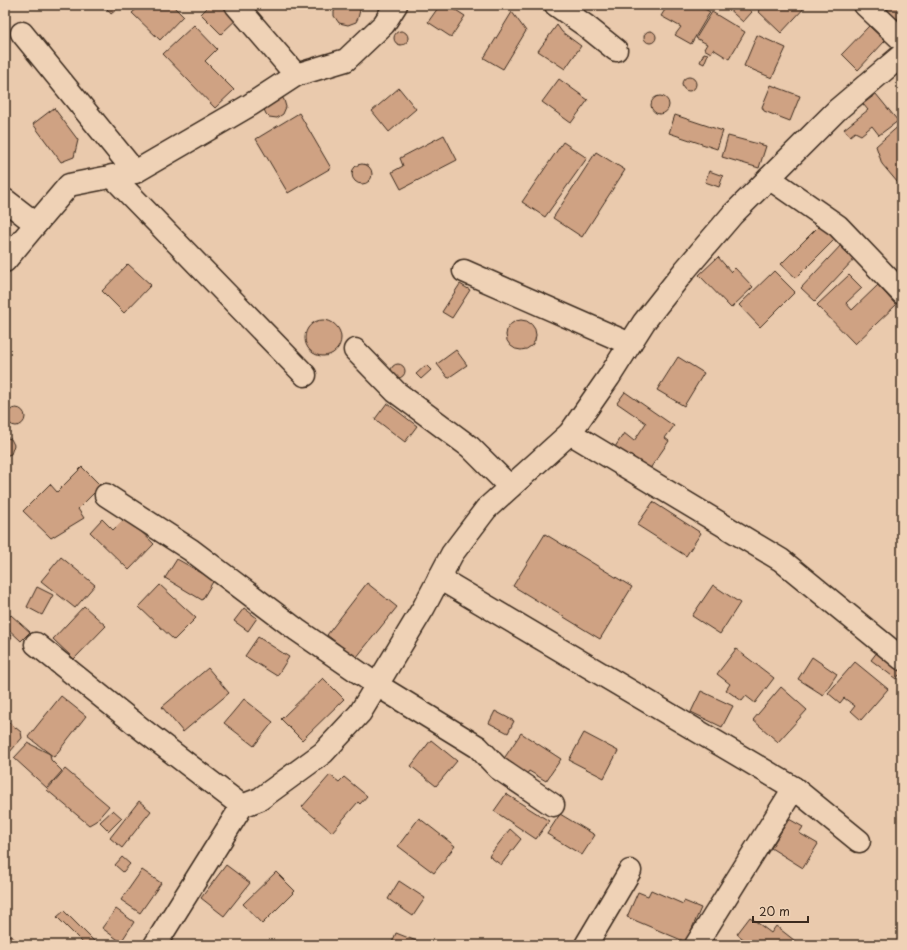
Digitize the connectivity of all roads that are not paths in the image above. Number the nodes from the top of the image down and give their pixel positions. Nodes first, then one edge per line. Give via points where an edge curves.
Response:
1 (236, 5) edge
2 (396, 5) edge
3 (556, 5) edge
4 (865, 5) edge
5 (22, 33) dead end
6 (902, 40) edge
7 (616, 50) dead end
8 (902, 55) edge
9 (296, 75) junction
10 (135, 172) junction
11 (112, 176) junction
12 (769, 178) junction
13 (5, 200) edge
14 (36, 224) junction
15 (5, 261) edge
16 (464, 271) dead end
17 (902, 293) edge
18 (630, 344) junction
19 (355, 350) dead end
20 (305, 375) dead end
21 (570, 433) junction
22 (510, 487) junction
23 (106, 495) dead end
24 (439, 578) junction
25 (36, 644) dead end
26 (902, 659) edge
27 (377, 685) junction
28 (794, 788) junction
29 (553, 805) dead end
30 (242, 806) junction
31 (859, 842) dead end
32 (630, 871) dead end
33 (156, 945) edge
34 (586, 945) edge
35 (696, 945) edge

1 - 9 street
2 - 9 street via 384,24 346,60
3 - 7 street
4 - 6 street
5 - 10 street
8 - 12 street via 837,110
9 - 10 street
10 - 11 street
11 - 14 street via 69,185
11 - 20 street
12 - 17 street via 838,226
12 - 18 street via 732,214 689,264
13 - 14 street
14 - 15 street
16 - 18 street
18 - 21 street
19 - 22 street via 396,392 470,447
21 - 22 street
21 - 26 street via 781,560
22 - 24 street via 486,508 452,554
23 - 27 street via 191,550 297,630
24 - 27 street
24 - 28 street
25 - 30 street
27 - 29 street via 478,747 498,768
27 - 30 street via 360,713 323,753 260,799
28 - 31 street
28 - 35 street
30 - 33 street
32 - 34 street

